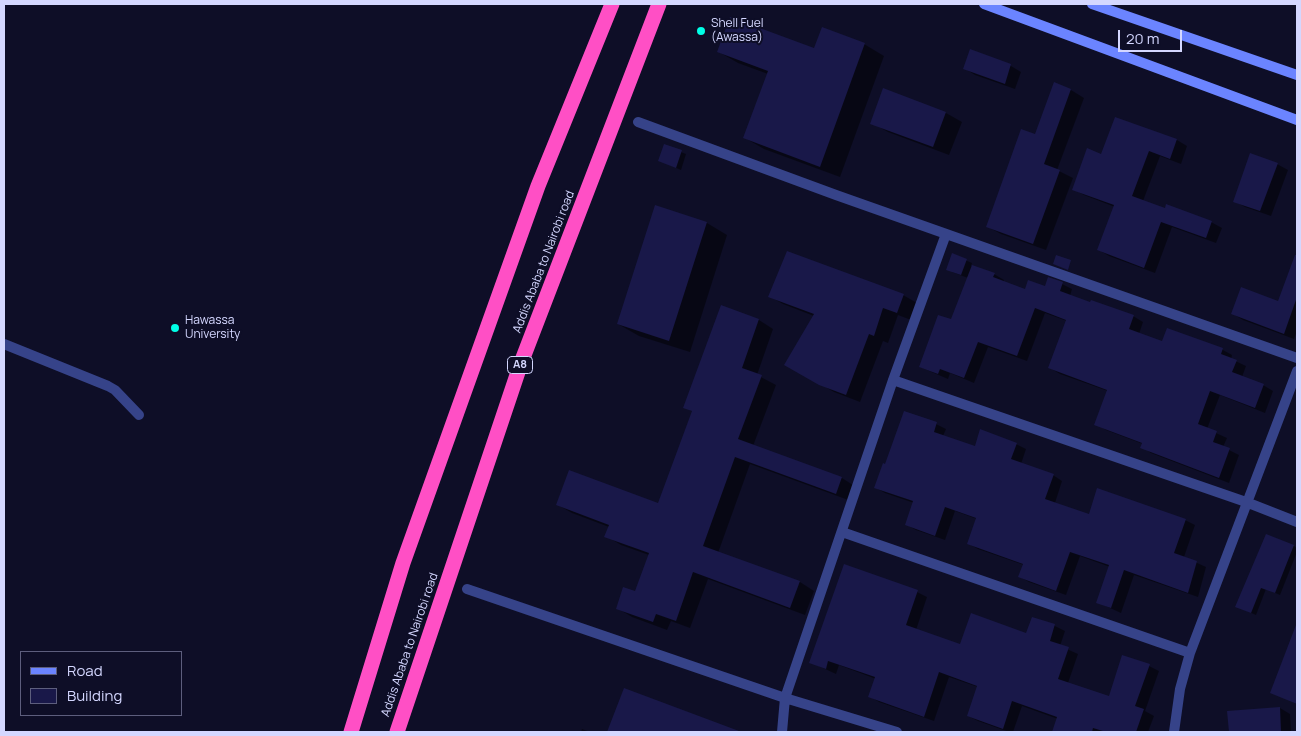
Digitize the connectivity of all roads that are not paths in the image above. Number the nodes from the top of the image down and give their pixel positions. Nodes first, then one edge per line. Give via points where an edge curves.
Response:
1 (612, 4) edge
2 (659, 4) edge
3 (984, 4) edge
4 (1092, 4) edge
5 (1297, 75) edge
6 (1297, 120) edge
7 (638, 122) dead end
8 (946, 234) junction
9 (4, 344) edge
10 (1297, 358) edge
11 (1297, 371) edge
12 (893, 380) junction
13 (139, 415) dead end
14 (1246, 502) junction
15 (1297, 522) edge
16 (842, 532) junction
17 (467, 589) dead end
18 (1190, 653) junction
19 (785, 698) junction
20 (351, 732) edge
21 (397, 732) edge
22 (782, 732) edge
23 (896, 732) edge
24 (1174, 732) edge

1 - 20 highway via 532,204 403,563
2 - 21 highway, Addis Ababa to Nairobi road / A8 via 521,363
3 - 6 main road
4 - 5 main road
7 - 8 street
8 - 10 street
8 - 12 street
9 - 13 street via 108,386
11 - 14 street
12 - 14 street
12 - 16 street
14 - 15 street
14 - 18 street
16 - 18 street
16 - 19 street
17 - 19 street
18 - 24 street via 1180,689
19 - 22 street
19 - 23 street

